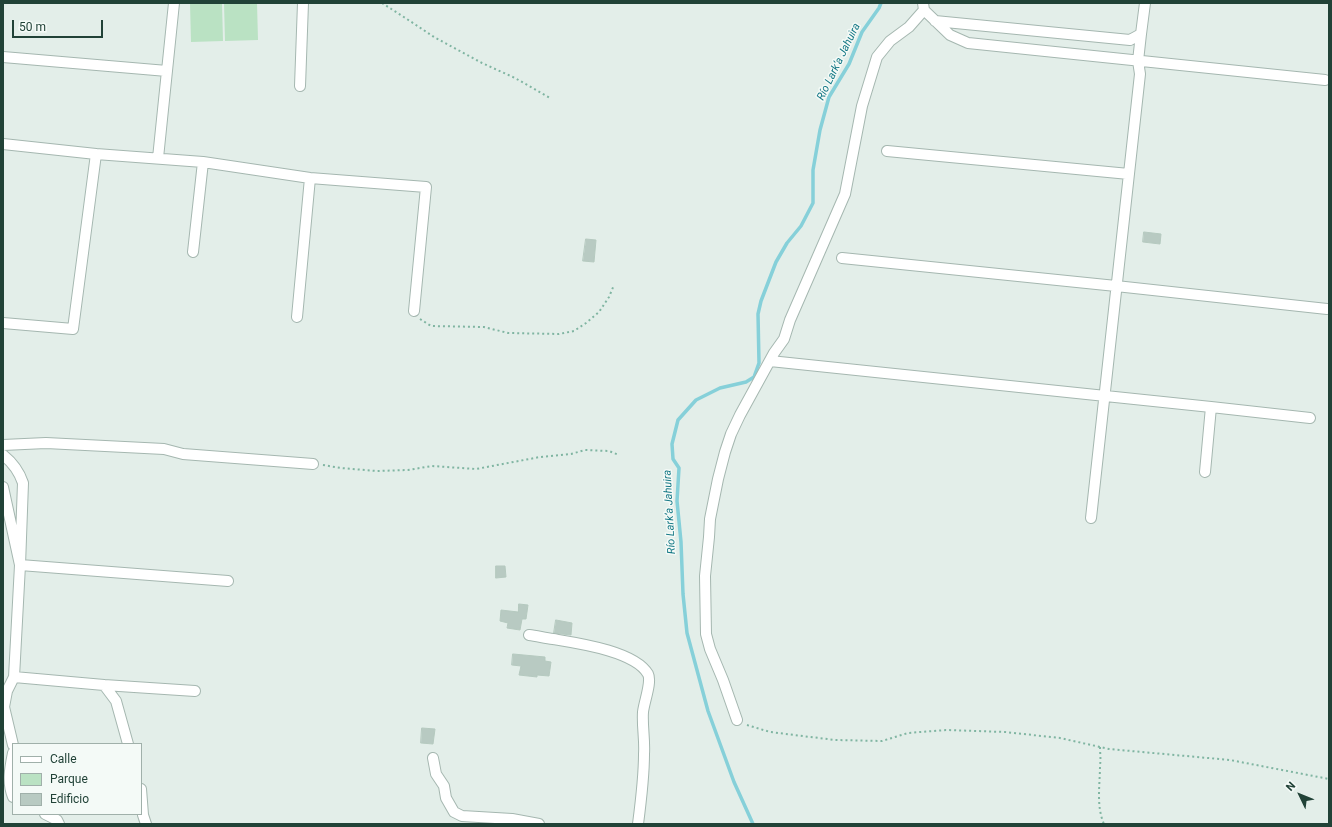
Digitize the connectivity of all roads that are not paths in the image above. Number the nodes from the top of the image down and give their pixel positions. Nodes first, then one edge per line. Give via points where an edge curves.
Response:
1 (174, 3) edge
2 (303, 3) edge
3 (1145, 3) edge
4 (923, 6) edge
5 (935, 21) junction
6 (1141, 34) junction
7 (3, 58) edge
8 (1138, 61) junction
9 (167, 71) junction
10 (1325, 80) dead end
11 (300, 86) dead end
12 (3, 144) edge
13 (887, 151) dead end
14 (96, 154) junction
15 (158, 158) junction
16 (203, 162) junction
17 (1129, 174) junction
18 (310, 178) junction
19 (193, 252) dead end
20 (842, 258) dead end
21 (1116, 286) junction
22 (1327, 309) dead end
23 (414, 311) road end
24 (297, 317) dead end
25 (3, 323) edge
26 (770, 361) junction
27 (1105, 396) junction
28 (1210, 407) junction
29 (1310, 418) dead end
30 (3, 445) edge
31 (3, 455) edge
32 (313, 464) road end
33 (1205, 472) dead end
34 (3, 486) edge
35 (1091, 518) dead end
36 (20, 565) junction
37 (228, 581) dead end
38 (529, 635) dead end
39 (14, 677) junction
40 (104, 685) junction
41 (195, 691) dead end
42 (737, 720) road end
43 (13, 743) edge
44 (128, 743) edge
45 (12, 758) edge
46 (433, 758) dead end
47 (12, 795) edge
48 (142, 802) edge
49 (47, 815) edge
50 (59, 824) edge
51 (146, 824) edge
52 (539, 824) edge
53 (638, 824) edge

1 - 9 street
2 - 11 street
3 - 6 street
4 - 5 street
4 - 26 street via 909,27 890,40 877,57 861,112 844,194 784,339
5 - 6 street via 1130,40
5 - 8 street via 950,35 968,43
6 - 8 street
7 - 9 street
8 - 10 street
8 - 17 street via 1140,74
9 - 15 street
12 - 14 street
13 - 17 street
14 - 15 street
14 - 25 street via 73,329
15 - 16 street
16 - 18 street
16 - 19 street
17 - 21 street
18 - 23 street via 426,187
18 - 24 street
20 - 21 street
21 - 22 street
21 - 27 street
26 - 27 street
26 - 42 street via 740,415 725,452 710,519 705,576 706,634
27 - 28 street
27 - 35 street
28 - 29 street
28 - 33 street
30 - 32 street via 46,443 164,449 183,454
31 - 36 street via 19,473 22,483
34 - 36 street
36 - 37 street
36 - 39 street
38 - 53 street via 618,653 643,668 648,674 650,680 642,729 644,778
39 - 40 street
39 - 43 street via 7,691 4,707
40 - 41 street
40 - 44 street via 116,701
45 - 47 street via 9,774
46 - 52 street via 436,774 444,786 446,798 454,812 462,816 512,819
48 - 51 street
49 - 50 street

